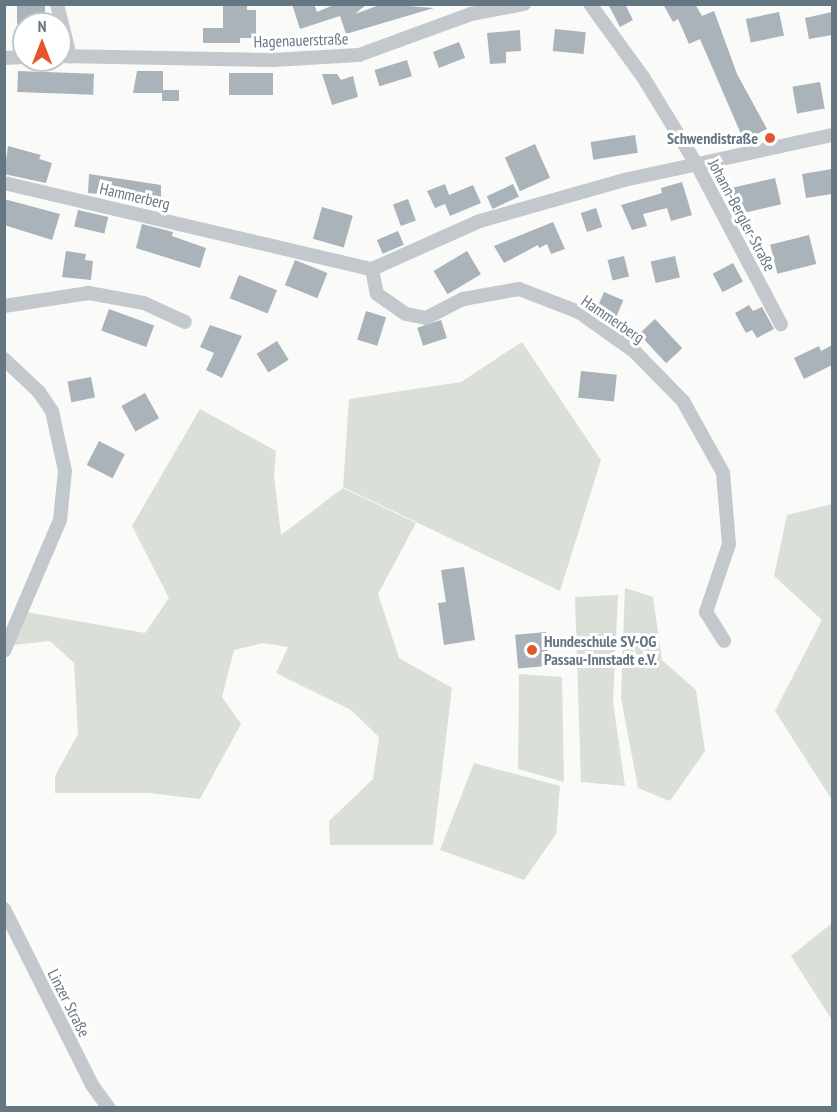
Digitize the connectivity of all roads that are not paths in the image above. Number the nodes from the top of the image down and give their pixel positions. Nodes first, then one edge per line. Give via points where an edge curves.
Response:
1 (524, 4) edge
2 (590, 4) edge
3 (72, 56) edge
4 (832, 135) edge
5 (697, 165) junction
6 (4, 183) edge
7 (372, 269) junction
8 (4, 306) edge
9 (185, 322) dead end
10 (782, 324) dead end
11 (4, 359) edge
12 (724, 641) dead end
13 (4, 651) edge
14 (4, 909) edge
15 (109, 1107) edge

1 - 3 street, Hagenauerstraße via 471,14 359,55 272,60
2 - 5 street, Johann-Bergler-Straße via 643,77
4 - 5 street
5 - 7 street via 624,180 480,221
5 - 10 street, Johann-Bergler-Straße
6 - 7 street, Hammerberg
7 - 12 street, Hammerberg via 377,294 406,314 426,318 463,299 519,289 579,312 635,352 683,401 723,473 729,544 706,612
8 - 9 street via 89,293 144,303
11 - 13 street via 39,392 52,411 65,471 60,520
14 - 15 street, Linzer Straße via 92,1084

